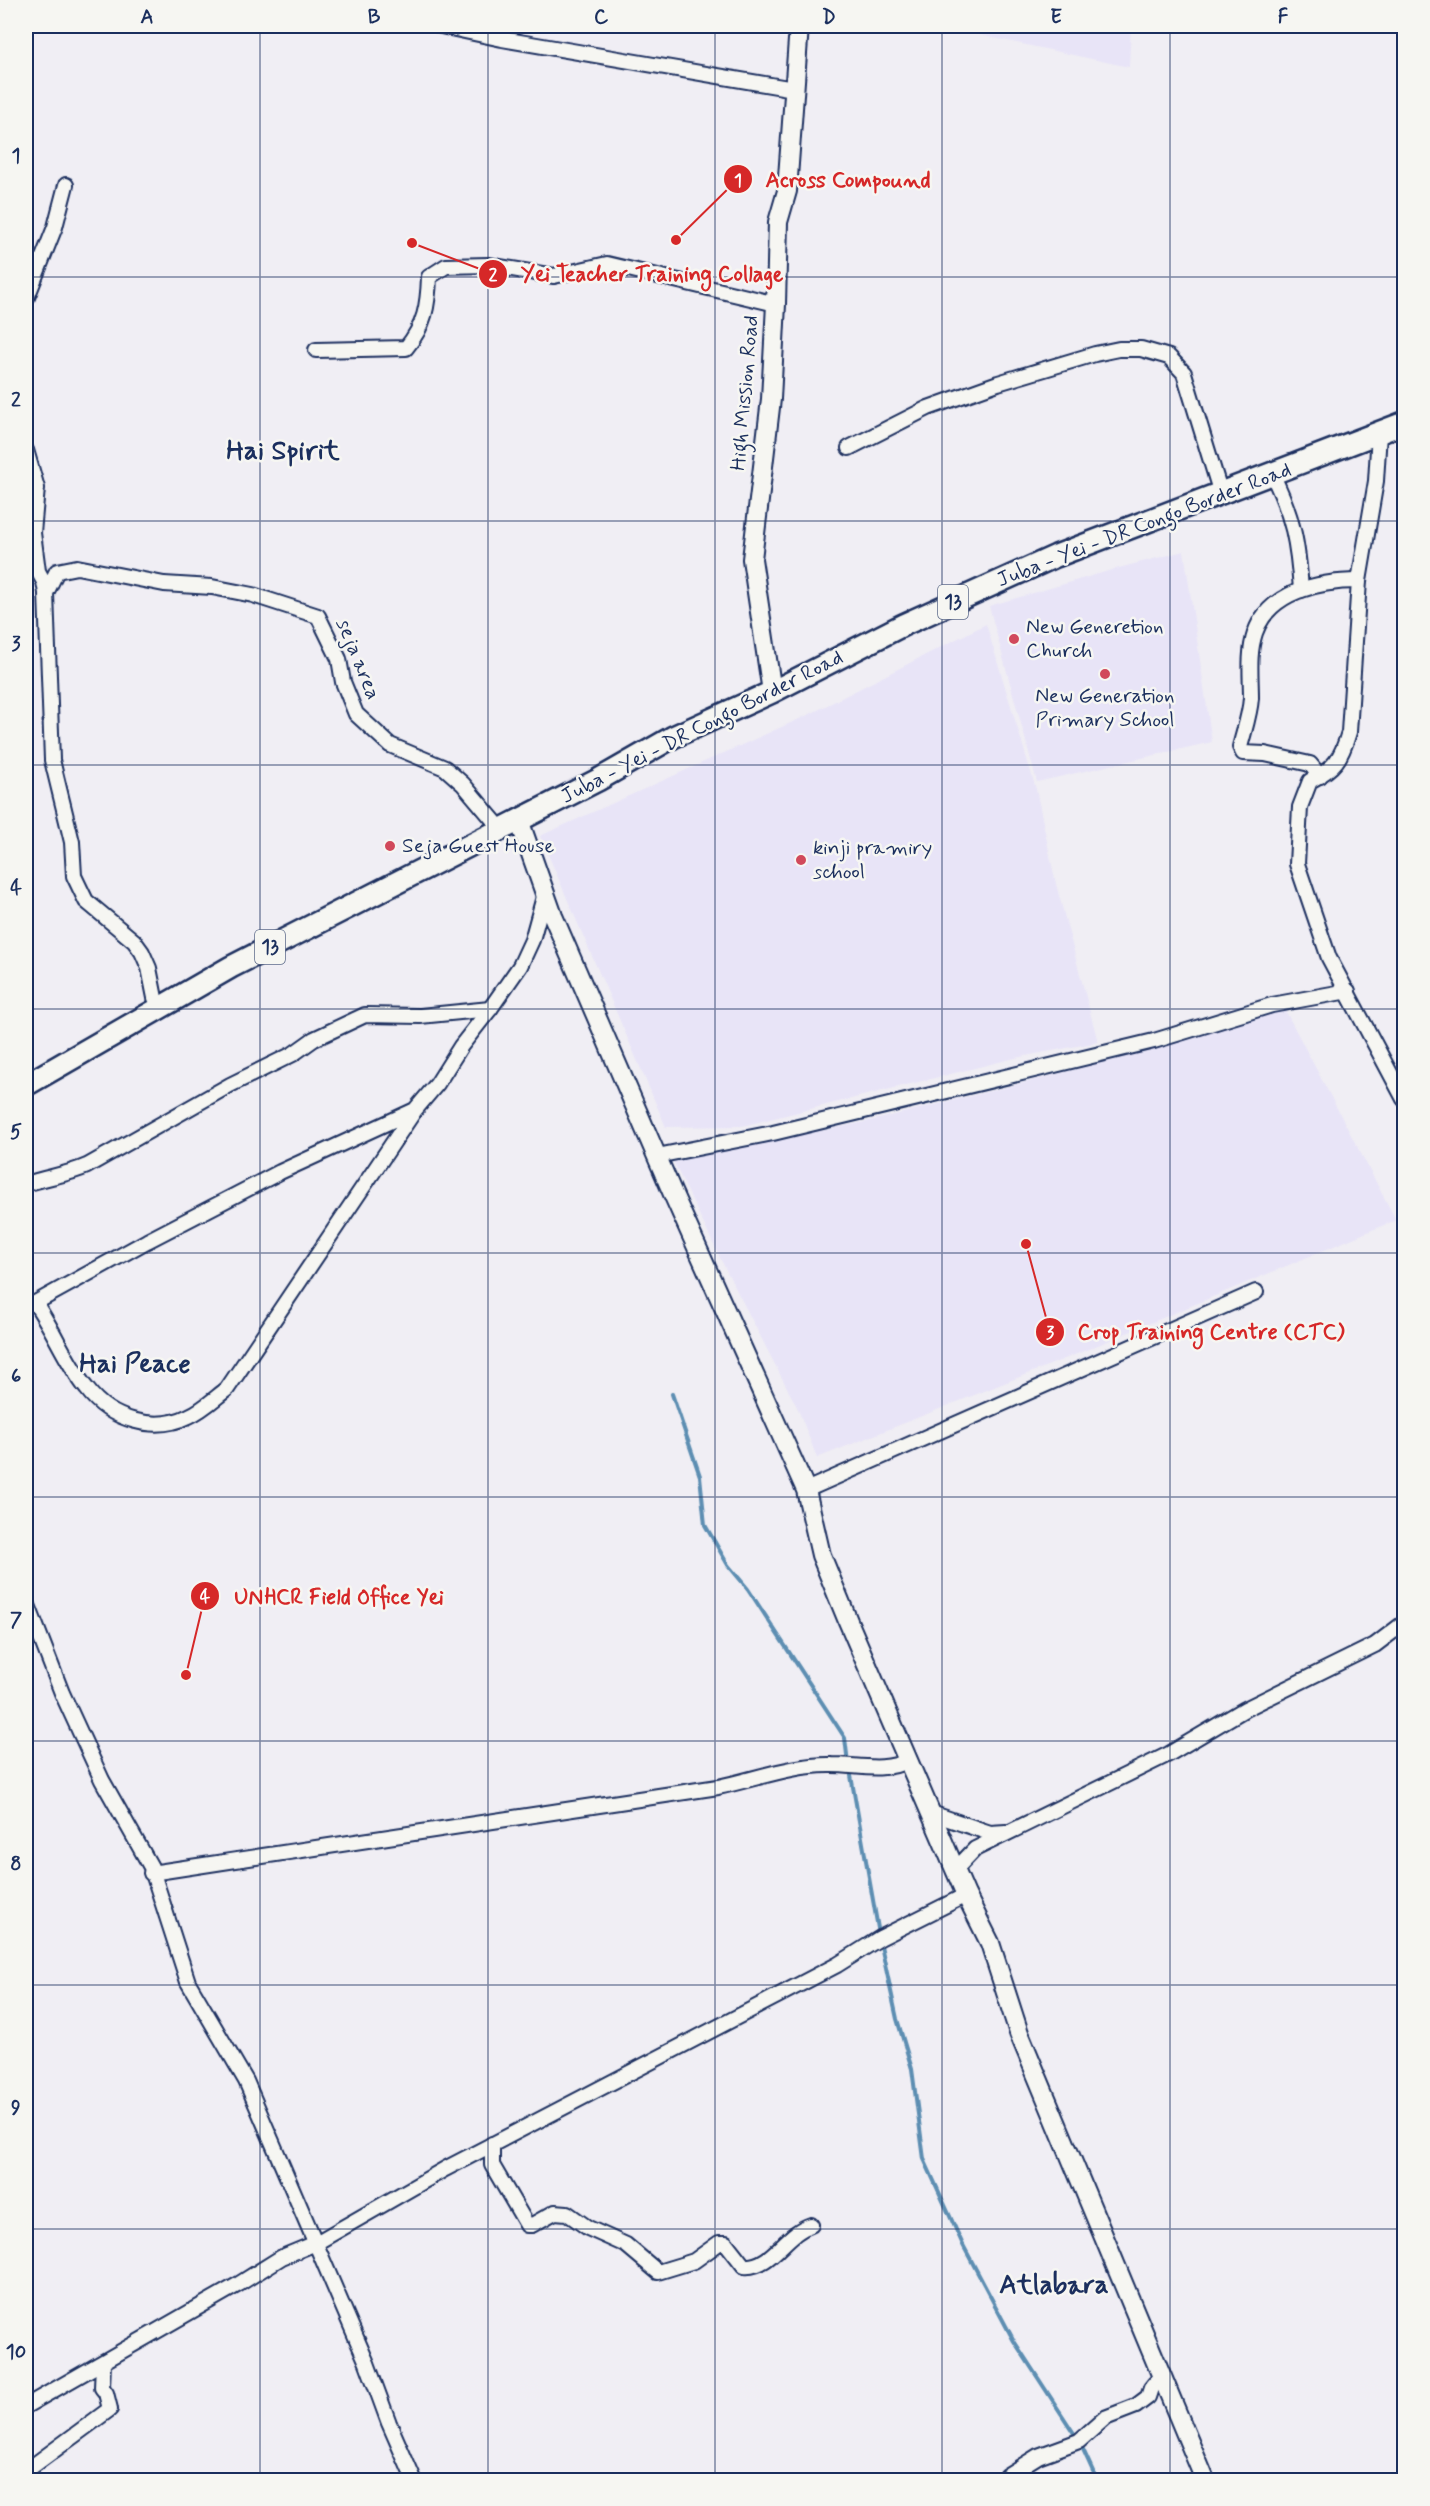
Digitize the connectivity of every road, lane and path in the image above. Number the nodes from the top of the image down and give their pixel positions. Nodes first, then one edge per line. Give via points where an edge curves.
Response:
1 (441, 26) edge
2 (800, 26) edge
3 (794, 89) junction
4 (66, 185) dead end
5 (26, 300) edge
6 (776, 304) junction
7 (316, 350) dead end
8 (1404, 423) edge
9 (1379, 433) junction
10 (849, 448) dead end
11 (26, 450) edge
12 (1272, 474) junction
13 (1221, 494) junction
14 (1359, 581) junction
15 (1301, 590) junction
16 (46, 593) junction
17 (772, 692) junction
18 (1320, 776) junction
19 (510, 825) junction
20 (545, 893) junction
21 (1348, 991) junction
22 (162, 1006) junction
23 (490, 1010) junction
24 (26, 1085) edge
25 (1404, 1099) edge
26 (415, 1110) junction
27 (657, 1156) junction
28 (26, 1184) edge
29 (1256, 1292) dead end
30 (806, 1490) junction
31 (26, 1600) edge
32 (1404, 1623) edge
33 (909, 1760) junction
34 (931, 1814) junction
35 (1012, 1831) junction
36 (956, 1869) junction
37 (152, 1873) junction
38 (966, 1895) junction
39 (492, 2144) junction
40 (811, 2225) dead end
41 (316, 2243) junction
42 (103, 2363) junction
43 (1165, 2382) junction
44 (26, 2406) edge
45 (26, 2471) edge
46 (1004, 2480) edge
47 (414, 2481) edge
48 (1205, 2481) edge

1 - 3 street
2 - 3 street, High Mission Road
3 - 6 street, High Mission Road via 787,191 778,222
4 - 5 street via 55,227
6 - 7 street via 607,264 554,276 488,265 446,266 429,277 428,303 418,333 406,348
6 - 17 street, High Mission Road via 771,399 752,559
8 - 9 main road, Juba - Yei - DR Congo Border Road / 13
9 - 12 main road, Juba - Yei - DR Congo Border Road / 13
9 - 14 street via 1376,481
10 - 13 street via 928,408 998,383 1095,354 1141,349 1169,357 1184,373
11 - 16 street via 37,488 33,533 38,571
12 - 13 main road, Juba - Yei - DR Congo Border Road / 13
12 - 15 street via 1293,523
13 - 17 main road, Juba - Yei - DR Congo Border Road / 13 via 1009,576
14 - 15 street via 1320,583
14 - 18 street via 1349,732 1343,752 1330,771
15 - 18 street via 1272,608 1254,634 1251,699 1240,747 1243,753 1310,764
16 - 19 street, seja area via 57,571 77,567 164,584 243,593 318,616 339,659 356,714 390,745 445,768
16 - 22 street via 52,760 72,842 75,876 86,901 142,952 155,998
17 - 19 main road, Juba - Yei - DR Congo Border Road / 13 via 673,737
18 - 21 street via 1310,781 1300,807 1297,864 1329,958
19 - 20 street
19 - 22 main road, Juba - Yei - DR Congo Border Road / 13
20 - 23 street via 520,966
20 - 27 street
21 - 25 street
21 - 27 street via 1272,1005 1154,1041 773,1133
22 - 24 main road, Juba - Yei - DR Congo Border Road / 13
23 - 26 street
23 - 28 street via 420,1016 365,1015 314,1039 87,1166
26 - 26 street via 227,1389 189,1416 152,1425 104,1407 87,1389 34,1303 226,1200
27 - 30 street
29 - 30 street
30 - 33 street via 821,1554
31 - 37 street via 62,1693 102,1780
32 - 35 street via 1369,1648 1245,1709 1169,1754
33 - 34 street
33 - 37 street via 896,1767 833,1765 788,1771 718,1787
34 - 35 street via 990,1833
34 - 36 street
35 - 36 street via 975,1849
36 - 38 street
37 - 41 street via 188,1982 246,2081
38 - 39 street
38 - 43 street via 990,1943 1019,2033
39 - 40 street via 492,2164 527,2225 555,2212 567,2213 588,2228 626,2245 658,2272 694,2261 726,2242 744,2266 755,2265 778,2250 788,2237
39 - 41 street
41 - 42 street via 282,2257
41 - 47 street
42 - 44 street
42 - 45 street via 102,2388 110,2409
43 - 46 street via 1155,2383 1148,2397 1105,2418 1079,2441 1038,2456
43 - 48 street

